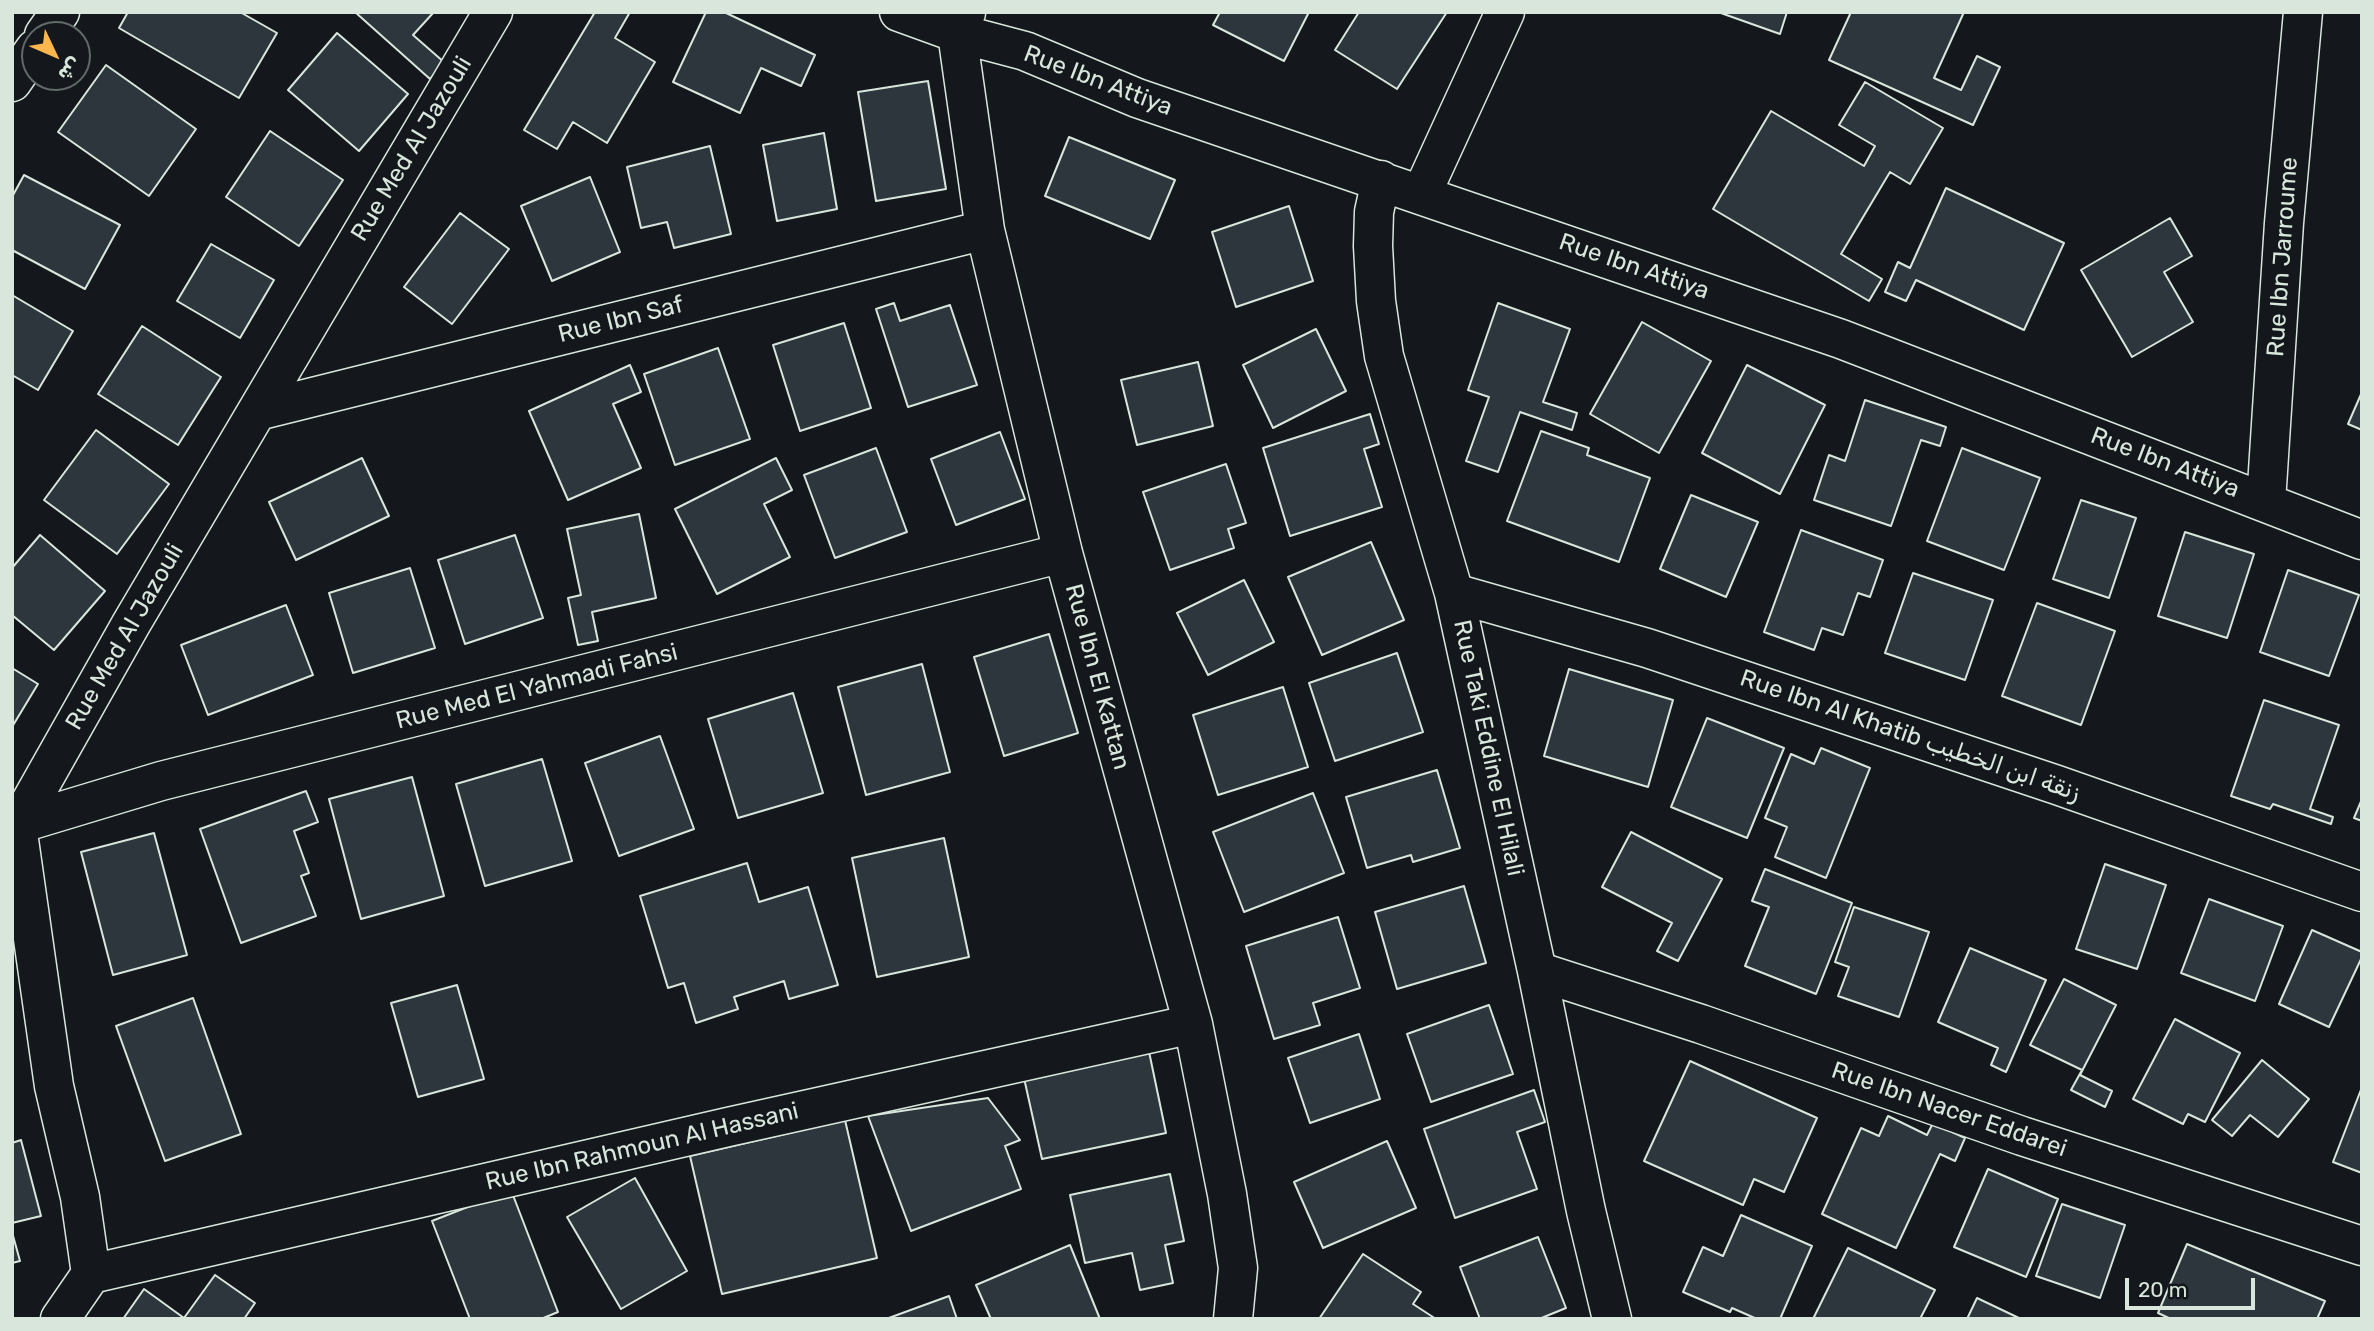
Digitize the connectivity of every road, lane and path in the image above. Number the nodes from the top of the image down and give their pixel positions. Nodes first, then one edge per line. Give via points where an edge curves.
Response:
1 (493, 12) edge
2 (899, 12) edge
3 (1505, 12) edge
4 (2302, 12) edge
5 (962, 23) edge
6 (1381, 180) junction
7 (1422, 193) junction
8 (985, 230) junction
9 (257, 411) junction
10 (2266, 502) junction
11 (2362, 540) edge
12 (1063, 553) junction
13 (1454, 593) junction
14 (15, 826) edge
15 (2362, 892) edge
16 (1537, 971) junction
17 (1193, 1024) junction
18 (2362, 1246) edge
19 (92, 1274) junction
20 (60, 1319) edge
21 (1233, 1319) edge
22 (1612, 1319) edge

1 - 9 street, Rue Med Al Jazouli
2 - 5 street, Rue Ibn Attiya
3 - 7 street
4 - 10 street, Rue Ibn Jarroume
5 - 6 street, Rue Ibn Attiya via 1137,98
5 - 8 street, Rue Ibn El Kattan
6 - 7 street, Rue Ibn Attiya
6 - 13 street, Rue Taki Eddine El Hilali via 1373,246 1384,356
7 - 10 street, Rue Ibn Attiya via 1841,339
8 - 9 street, Rue Ibn Saf
8 - 12 street, Rue Ibn El Kattan
9 - 14 street, Rue Med Al Jazouli
10 - 11 street, Rue Ibn Attiya
12 - 14 street, Rue Med El Yahmadi Fahsi via 161,781
12 - 17 street, Rue Ibn El Kattan
13 - 15 street, Rue Ibn Al Khatib زنقة ابن الخطيب via 1660,653
13 - 16 street, Rue Taki Eddine El Hilali
14 - 19 street via 54,1086 80,1196
16 - 18 street, Rue Ibn Nacer Eddarei
16 - 22 street, Rue Taki Eddine El Hilali
17 - 19 street, Rue Ibn Rahmoun Al Hassani
17 - 21 street, Rue Ibn El Kattan via 1238,1268
19 - 20 street

